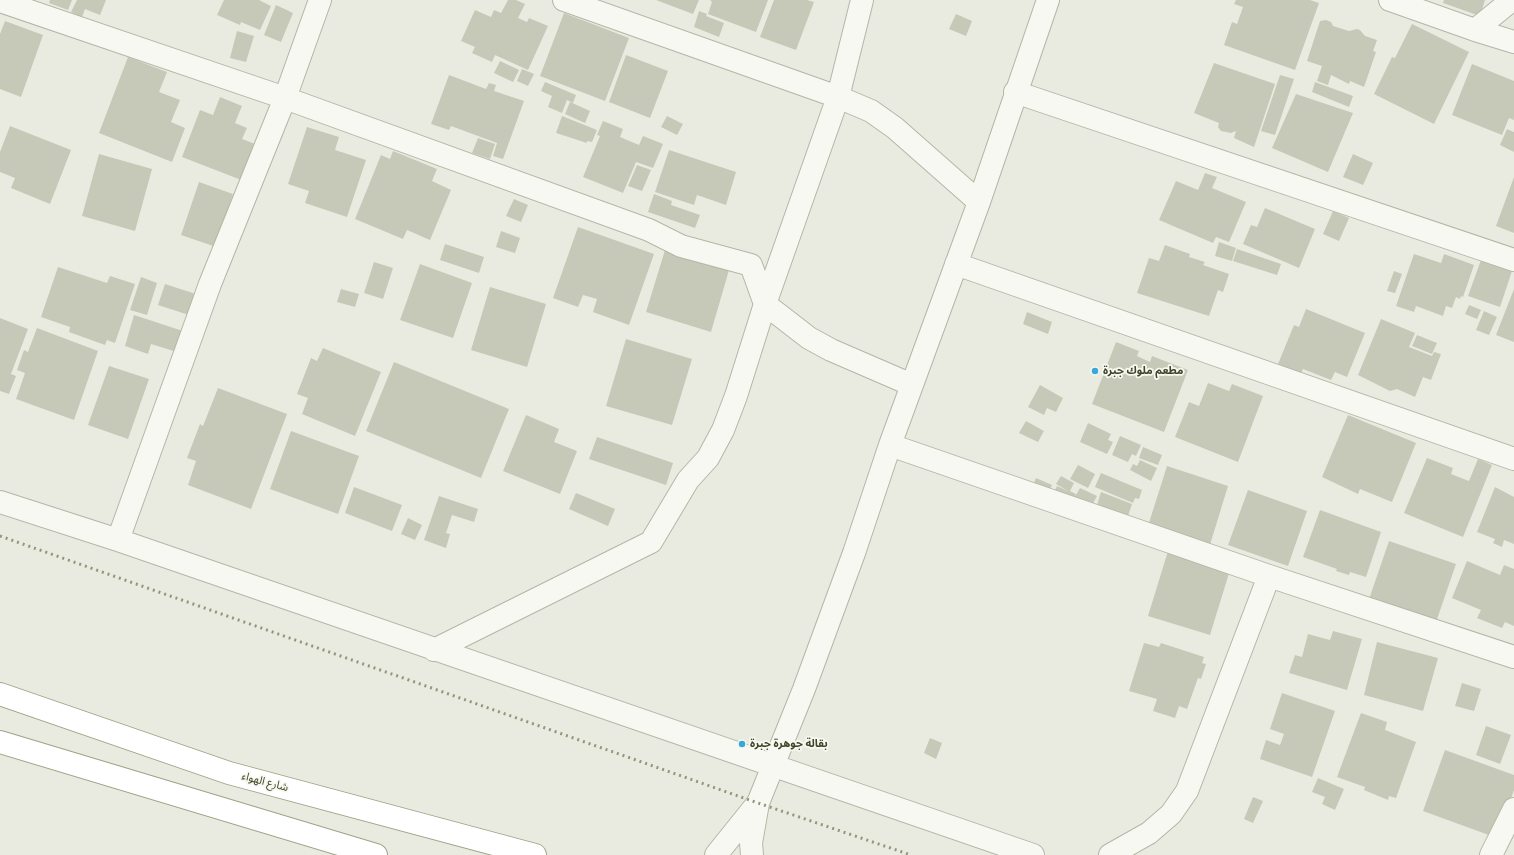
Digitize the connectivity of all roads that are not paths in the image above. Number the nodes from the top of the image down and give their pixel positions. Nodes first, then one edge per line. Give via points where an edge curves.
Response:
1 (320, 0) edge
2 (564, 0) edge
3 (862, 0) edge
4 (1048, 0) edge
5 (1390, 0) edge
6 (1512, 0) edge
7 (0, 1) edge
8 (1424, 6) edge
9 (1475, 30) junction
10 (1514, 42) edge
11 (1016, 92) junction
12 (838, 97) junction
13 (285, 98) junction
14 (979, 202) junction
15 (1514, 260) edge
16 (956, 264) junction
17 (765, 304) junction
18 (912, 385) junction
19 (890, 445) junction
20 (1514, 459) edge
21 (0, 502) edge
22 (118, 540) junction
23 (1269, 576) junction
24 (434, 650) junction
25 (1514, 657) edge
26 (0, 694) edge
27 (0, 742) edge
28 (773, 766) junction
29 (758, 803) junction
30 (1514, 809) edge
31 (376, 855) edge
32 (535, 855) edge
33 (716, 855) edge
34 (752, 855) edge
35 (1033, 855) edge
36 (1110, 855) edge
37 (1491, 855) edge

1 - 13 street
2 - 12 street
3 - 12 street
4 - 11 street
5 - 8 street
6 - 9 street
7 - 13 street
8 - 9 street
9 - 10 street
11 - 14 street
11 - 15 street
12 - 14 street via 871,111 895,128
12 - 17 street
13 - 17 street via 648,230 681,246 751,264
13 - 22 street via 210,284
14 - 16 street
16 - 18 street
16 - 20 street
17 - 18 street via 820,344
17 - 24 street via 723,430 708,458 688,480 651,542
18 - 19 street
19 - 23 street
19 - 28 street via 854,553
21 - 22 street
22 - 24 street
23 - 25 street
23 - 36 street via 1187,791 1171,814 1149,833
24 - 28 street
26 - 32 highway, شارع الهواء via 229,773
27 - 31 highway
28 - 29 street
28 - 35 street
29 - 33 street
29 - 34 street via 751,843
30 - 37 street

